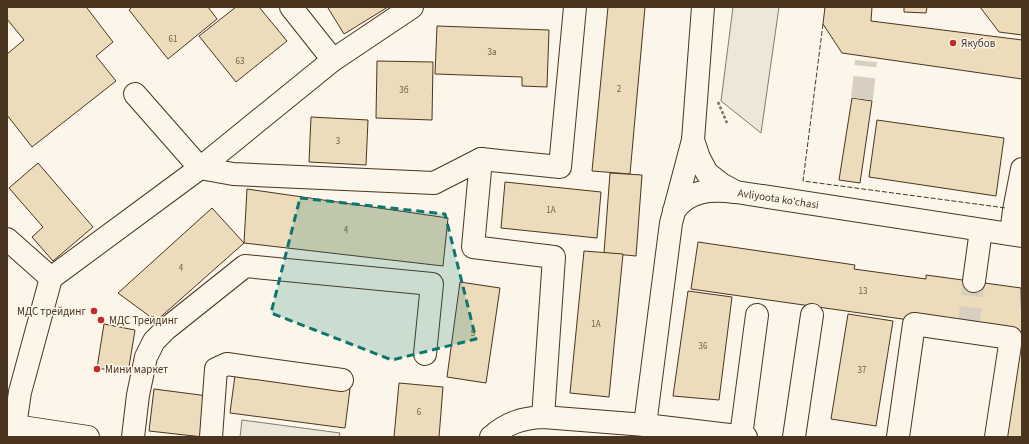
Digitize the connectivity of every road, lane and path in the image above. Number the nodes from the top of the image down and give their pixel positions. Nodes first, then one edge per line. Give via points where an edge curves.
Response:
1 (291, 7) edge
2 (412, 7) edge
3 (575, 7) edge
4 (703, 7) edge
5 (333, 60) junction
6 (135, 94) dead end
7 (693, 140) junction
8 (481, 159) junction
9 (200, 168) junction
10 (1022, 169) edge
11 (736, 192) junction
12 (674, 211) junction
13 (980, 230) junction
14 (1017, 235) edge
15 (7, 239) edge
16 (51, 278) junction
17 (974, 281) tunnel mouth
18 (757, 315) dead end
19 (812, 316) dead end
20 (425, 354) dead end
21 (342, 380) dead end
22 (543, 417) junction
23 (645, 425) junction
24 (11, 426) edge
25 (88, 437) edge
26 (133, 437) edge
27 (211, 437) edge
28 (491, 437) edge
29 (743, 437) edge
30 (794, 437) edge
31 (898, 437) edge
32 (996, 437) edge

1 - 5 street
2 - 5 street
3 - 8 street via 560,167
4 - 7 street, Avliyoota ko'chasi
5 - 9 street
6 - 9 street
7 - 11 street, Avliyoota ko'chasi via 708,173
7 - 12 street
8 - 9 street via 434,183 233,174
8 - 22 street via 472,247 554,258
9 - 16 street
10 - 14 street via 1014,210
11 - 12 street via 700,192 678,204
11 - 13 street, Avliyoota ko'chasi
12 - 23 street
13 - 14 street, Avliyoota ko'chasi
13 - 17 street
15 - 16 street
16 - 24 street
18 - 29 street
19 - 30 street
20 - 26 street via 432,284 245,266 154,341 146,357
21 - 27 street via 227,364 216,369
22 - 23 street
22 - 28 street via 513,423 498,430
23 - 29 street
24 - 25 street
31 - 32 street via 914,324 1011,338

